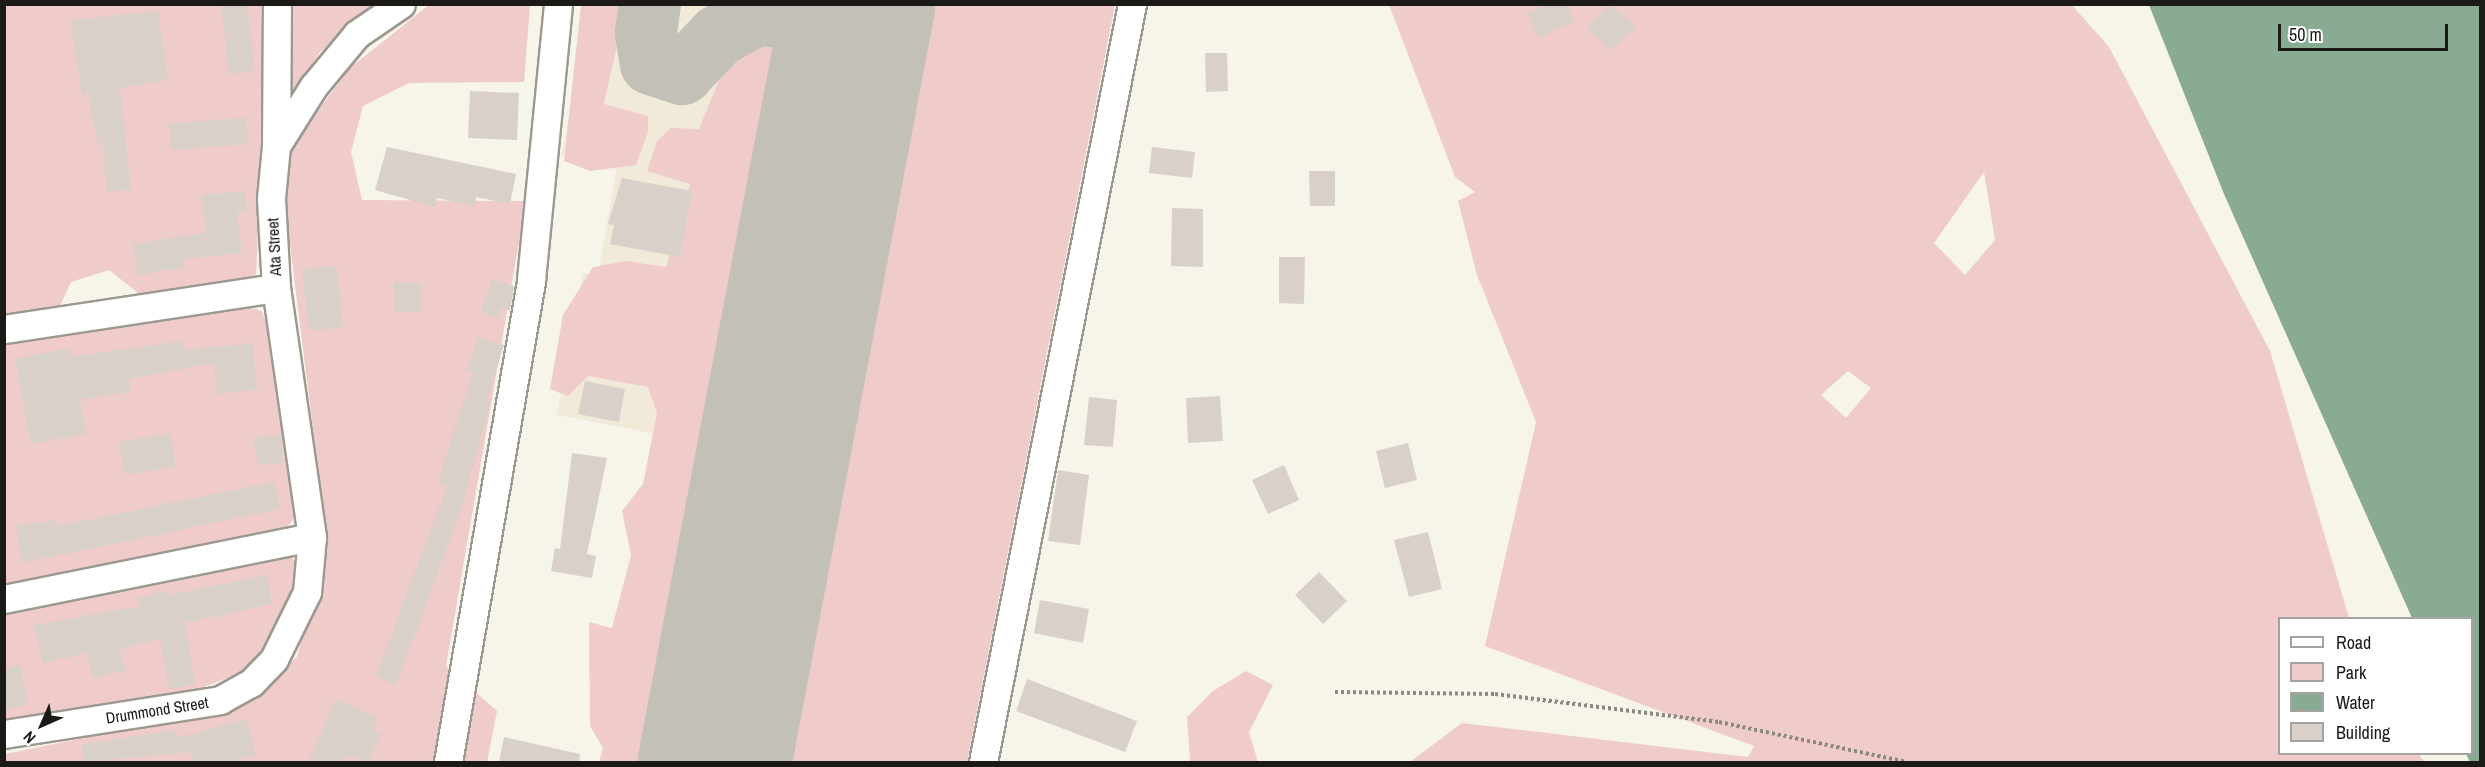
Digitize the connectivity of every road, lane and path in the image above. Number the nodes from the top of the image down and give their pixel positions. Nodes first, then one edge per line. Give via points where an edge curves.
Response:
1 (277, 4) edge
2 (401, 4) edge
3 (558, 4) edge
4 (1132, 4) edge
5 (276, 146) junction
6 (276, 288) junction
7 (4, 329) edge
8 (312, 537) junction
9 (4, 598) edge
10 (1335, 692) dead end
11 (4, 734) edge
12 (448, 762) edge
13 (983, 762) edge
14 (1907, 762) edge

1 - 5 street
2 - 5 street, Ata Street via 357,34 313,87
3 - 12 street via 531,280
4 - 13 street
5 - 6 street, Ata Street via 271,198
6 - 7 street
6 - 8 street, Ata Street
8 - 9 street
8 - 11 street, Drummond Street via 307,592 274,659 251,683 220,700
10 - 14 path via 1495,694 1719,722

